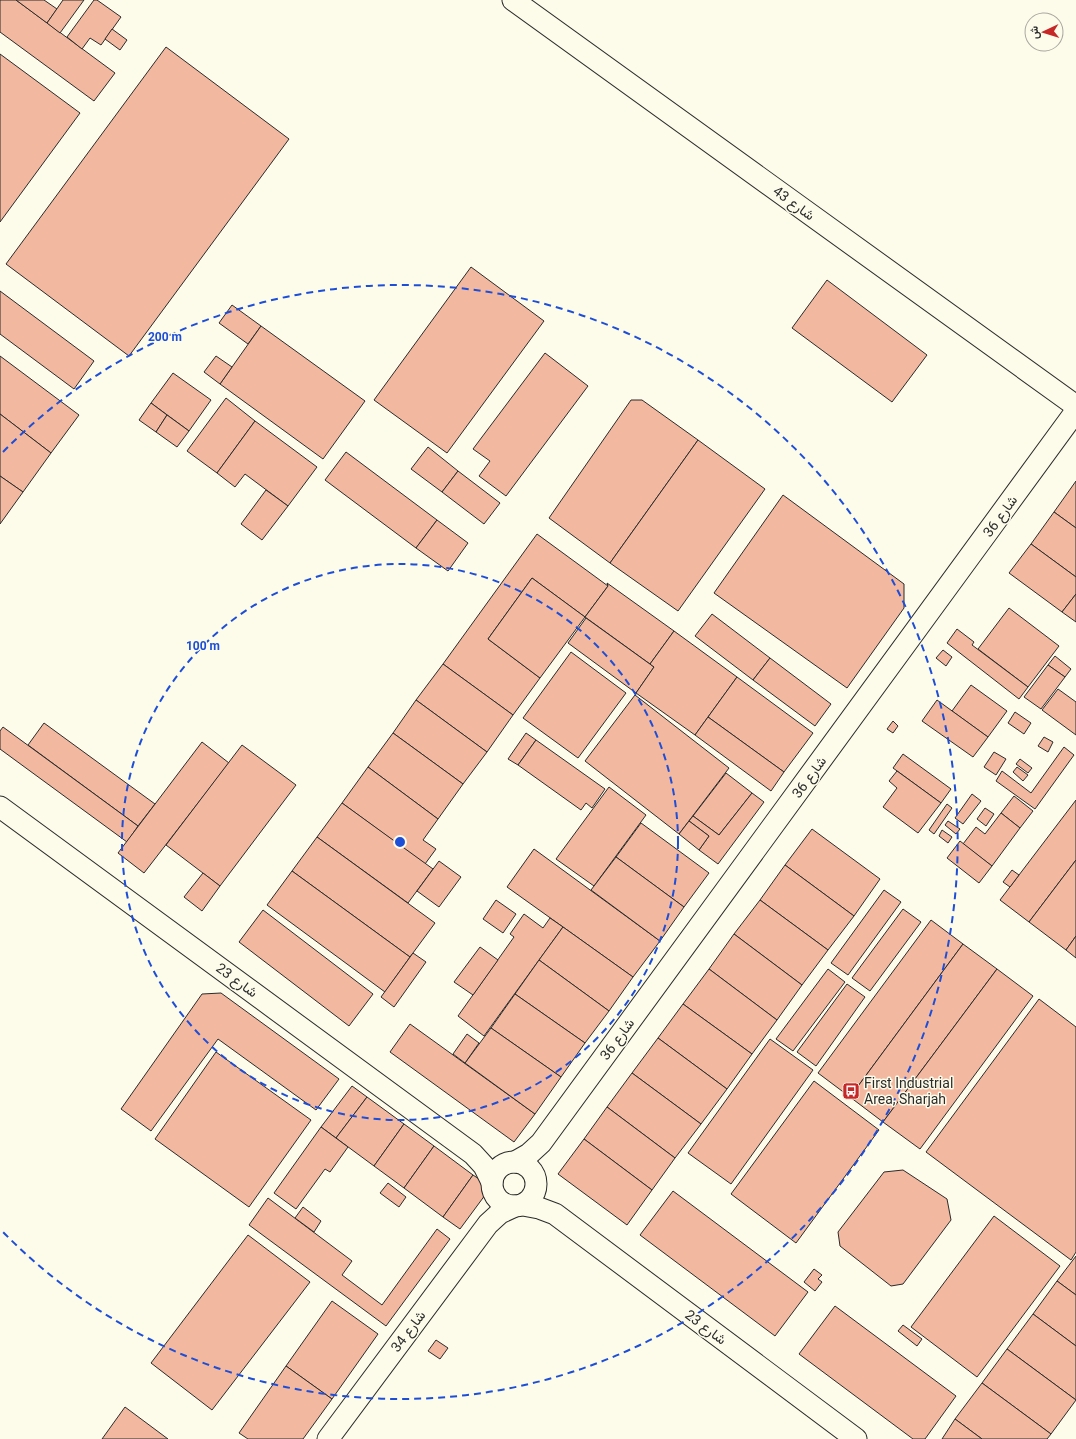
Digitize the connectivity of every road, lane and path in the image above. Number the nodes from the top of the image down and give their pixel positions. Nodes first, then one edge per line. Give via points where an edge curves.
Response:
1 (513, 0) edge
2 (1076, 406) edge
3 (1076, 412) edge
4 (0, 807) edge
5 (541, 1143) junction
6 (473, 1154) junction
7 (511, 1162) junction
8 (536, 1181) junction
9 (494, 1189) junction
10 (519, 1206) junction
11 (555, 1214) junction
12 (488, 1224) junction
13 (328, 1439) edge
14 (856, 1439) edge

1 - 2 street, شارع 43
3 - 5 street, شارع 36
4 - 6 street, شارع 23
5 - 7 street, شارع 36 via 529,1154
5 - 8 street, شارع 36 via 536,1164
6 - 7 street, شارع 23
6 - 9 street, شارع 23 via 484,1166
7 - 8 street via 528,1166
7 - 9 street via 497,1170
8 - 10 street via 535,1193 530,1200
8 - 11 street, شارع 23
9 - 10 street via 501,1202
9 - 12 street, شارع 34
10 - 11 street, شارع 23 via 539,1208
10 - 12 street, شارع 34 via 500,1213
11 - 14 street, شارع 23
12 - 13 street, شارع 34

